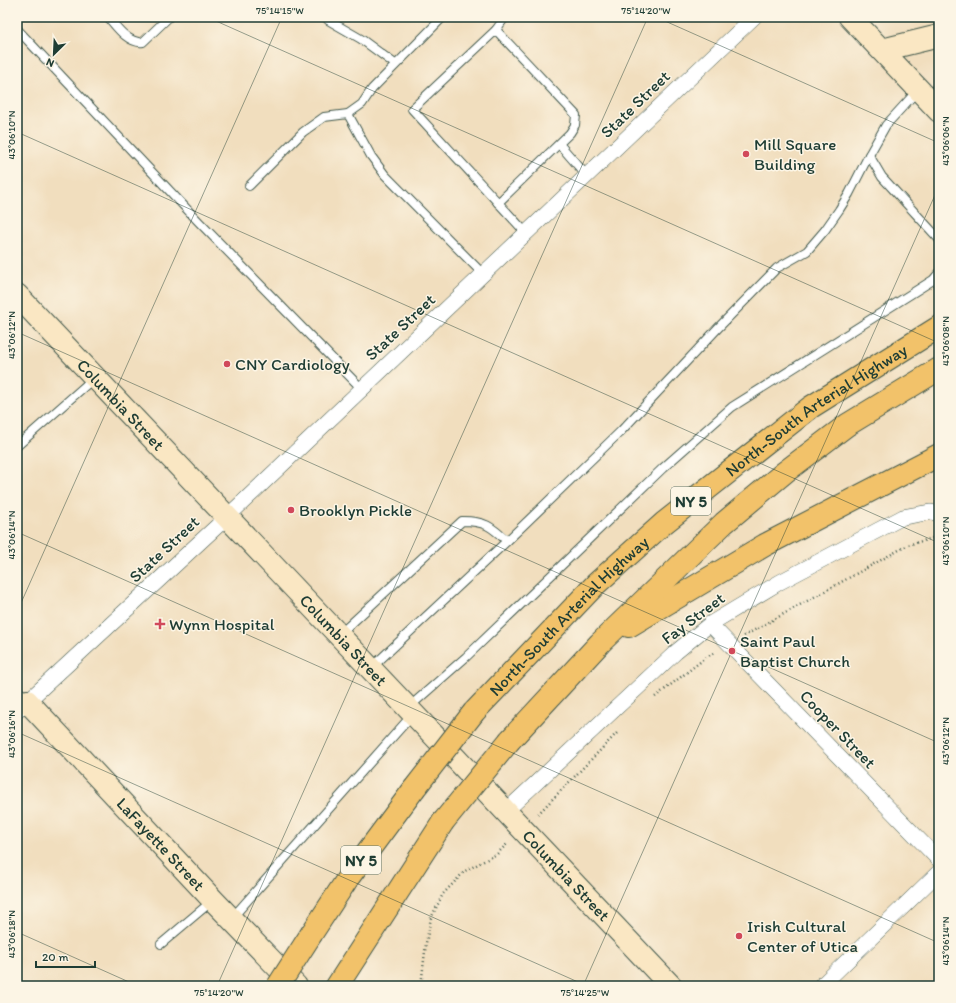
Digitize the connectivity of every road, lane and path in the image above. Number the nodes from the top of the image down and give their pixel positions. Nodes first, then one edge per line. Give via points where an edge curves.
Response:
1 (108, 17) edge
2 (169, 17) edge
3 (443, 17) edge
4 (505, 17) edge
5 (850, 17) edge
6 (752, 18) edge
7 (328, 20) dead end
8 (17, 29) edge
9 (496, 30) junction
10 (939, 36) edge
11 (882, 50) junction
12 (395, 64) junction
13 (918, 89) junction
14 (939, 111) edge
15 (348, 114) junction
16 (560, 145) junction
17 (869, 155) junction
18 (587, 176) junction
19 (249, 186) dead end
20 (498, 203) junction
21 (526, 233) junction
22 (939, 239) edge
23 (939, 273) edge
24 (483, 274) junction
25 (17, 294) edge
26 (939, 327) edge
27 (939, 369) edge
28 (94, 377) junction
29 (362, 389) junction
30 (17, 446) edge
31 (939, 455) edge
32 (227, 517) junction
33 (939, 520) edge
34 (507, 541) junction
35 (710, 624) junction
36 (339, 635) junction
37 (600, 643) junction
38 (729, 644) junction
39 (370, 669) junction
40 (20, 700) edge
41 (653, 700) dead end
42 (411, 711) junction
43 (621, 730) dead end
44 (506, 811) junction
45 (523, 830) junction
46 (939, 860) edge
47 (939, 872) edge
48 (213, 900) junction
49 (232, 918) junction
50 (161, 944) dead end
51 (278, 986) edge
52 (296, 986) edge
53 (337, 986) edge
54 (421, 986) edge
55 (671, 986) edge
56 (821, 986) edge

1 - 2 lane via 127,37 143,42
3 - 12 lane
4 - 9 lane
5 - 11 street
6 - 18 street, State Street
7 - 12 lane via 361,39
8 - 29 lane via 199,222
9 - 16 lane via 576,115 575,125
9 - 20 lane via 412,109
10 - 11 street
11 - 13 street
12 - 15 lane via 362,104
13 - 14 street
13 - 17 lane via 886,125
15 - 19 lane via 324,117 303,132
15 - 24 lane via 371,156 385,175
16 - 18 lane
16 - 20 lane
17 - 22 lane via 882,177
17 - 34 lane via 839,210 807,251 777,268 620,431
18 - 21 street, State Street
20 - 21 lane
21 - 24 street, State Street
23 - 42 lane via 933,280 732,407 536,588
24 - 29 street, State Street
25 - 28 street, Columbia Street
26 - 51 highway, North-South Arterial Highway / NY 5, bridge via 811,407 664,523 596,584 474,712 348,878
27 - 37 highway, North-South Arterial Highway / NY 5 via 847,425 785,472 724,523
28 - 30 lane
28 - 32 street, Columbia Street
29 - 32 street, State Street
31 - 37 highway via 765,545
32 - 36 street, Columbia Street
32 - 40 street, State Street
33 - 35 street, Fay Street via 931,512 903,516 780,582
33 - 38 path via 936,538 908,545
34 - 36 lane via 492,528 477,521 462,521
34 - 39 lane
35 - 38 street, Cooper Street
35 - 44 street, Fay Street via 676,652
36 - 39 street, Columbia Street
37 - 53 highway, North-South Arterial Highway / NY 5, bridge via 510,740 443,822
38 - 41 path via 704,659
38 - 46 street, Cooper Street
39 - 42 street, Columbia Street
40 - 48 street, LaFayette Street
42 - 44 street, Columbia Street
42 - 49 lane
43 - 45 path
44 - 45 street, Columbia Street
45 - 54 path via 497,854 465,871 444,894 431,918
45 - 55 street, Columbia Street
47 - 56 street
48 - 49 street, LaFayette Street
48 - 50 lane
49 - 52 street, LaFayette Street

